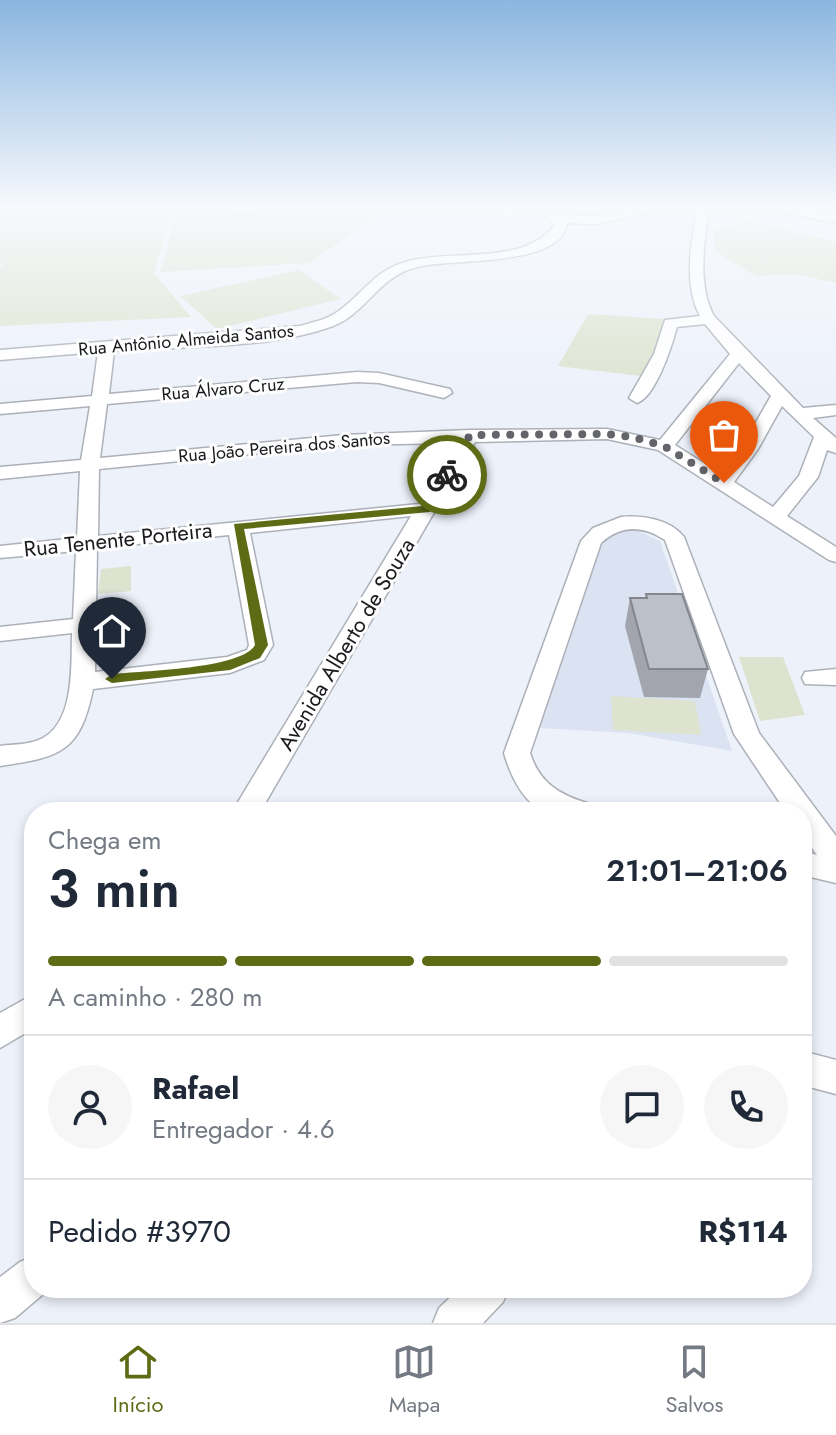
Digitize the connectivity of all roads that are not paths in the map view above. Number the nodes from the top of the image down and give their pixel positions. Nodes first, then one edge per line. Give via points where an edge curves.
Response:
1 (403, 268) edge
2 (700, 268) edge
3 (709, 319) junction
4 (107, 347) junction
5 (740, 352) junction
6 (0, 355) edge
7 (444, 393) dead end
8 (780, 394) junction
9 (637, 398) dead end
10 (100, 400) junction
11 (0, 409) edge
12 (836, 410) edge
13 (799, 414) junction
14 (470, 435) junction
15 (830, 443) edge
16 (664, 446) junction
17 (90, 464) junction
18 (0, 473) edge
19 (724, 483) junction
20 (426, 509) junction
21 (776, 517) junction
22 (238, 526) junction
23 (88, 542) junction
24 (0, 552) edge
25 (836, 556) edge
26 (82, 625) junction
27 (0, 634) edge
28 (82, 682) junction
29 (0, 756) edge
30 (252, 802) edge
31 (556, 802) edge
32 (794, 802) edge
33 (812, 826) edge
34 (836, 858) edge
35 (812, 865) edge
36 (836, 871) edge
37 (24, 1016) edge
38 (0, 1032) edge
39 (812, 1071) edge
40 (836, 1077) edge
41 (24, 1284) edge
42 (479, 1298) edge
43 (0, 1303) edge
44 (454, 1323) edge

1 - 4 street, Rua Antônio Almeida Santos via 376,282 349,312 317,327
2 - 3 street via 701,307
3 - 5 street
3 - 9 street via 670,323 662,354
4 - 6 street, Rua Antônio Almeida Santos
4 - 10 street
5 - 8 street
5 - 16 street
7 - 10 street, Rua Álvaro Cruz via 357,377
8 - 13 street
8 - 19 street
10 - 11 street, Rua Álvaro Cruz
10 - 17 street
12 - 13 street
13 - 15 street
14 - 16 street, Rua João Pereira dos Santos via 607,434
14 - 17 street, Rua João Pereira dos Santos via 343,440
14 - 20 street, Avenida Alberto de Souza
15 - 21 street
16 - 19 street, Rua João Pereira dos Santos
17 - 18 street, Rua João Pereira dos Santos
17 - 23 street
19 - 21 street, Rua João Pereira dos Santos
20 - 22 street, Rua Tenente Porteira
20 - 30 street, Avenida Alberto de Souza
21 - 25 street, Rua João Pereira dos Santos
22 - 23 street, Rua Tenente Porteira
22 - 28 street via 261,645 256,655 230,665
23 - 24 street, Rua Tenente Porteira
23 - 26 street
26 - 27 street
26 - 28 street
28 - 29 street via 74,720 65,734 35,751
31 - 32 street via 541,796 522,774 517,753 591,541 614,523 634,521 674,537 747,734
33 - 34 street
35 - 36 street
37 - 38 street
39 - 40 street
41 - 43 street
42 - 44 street

